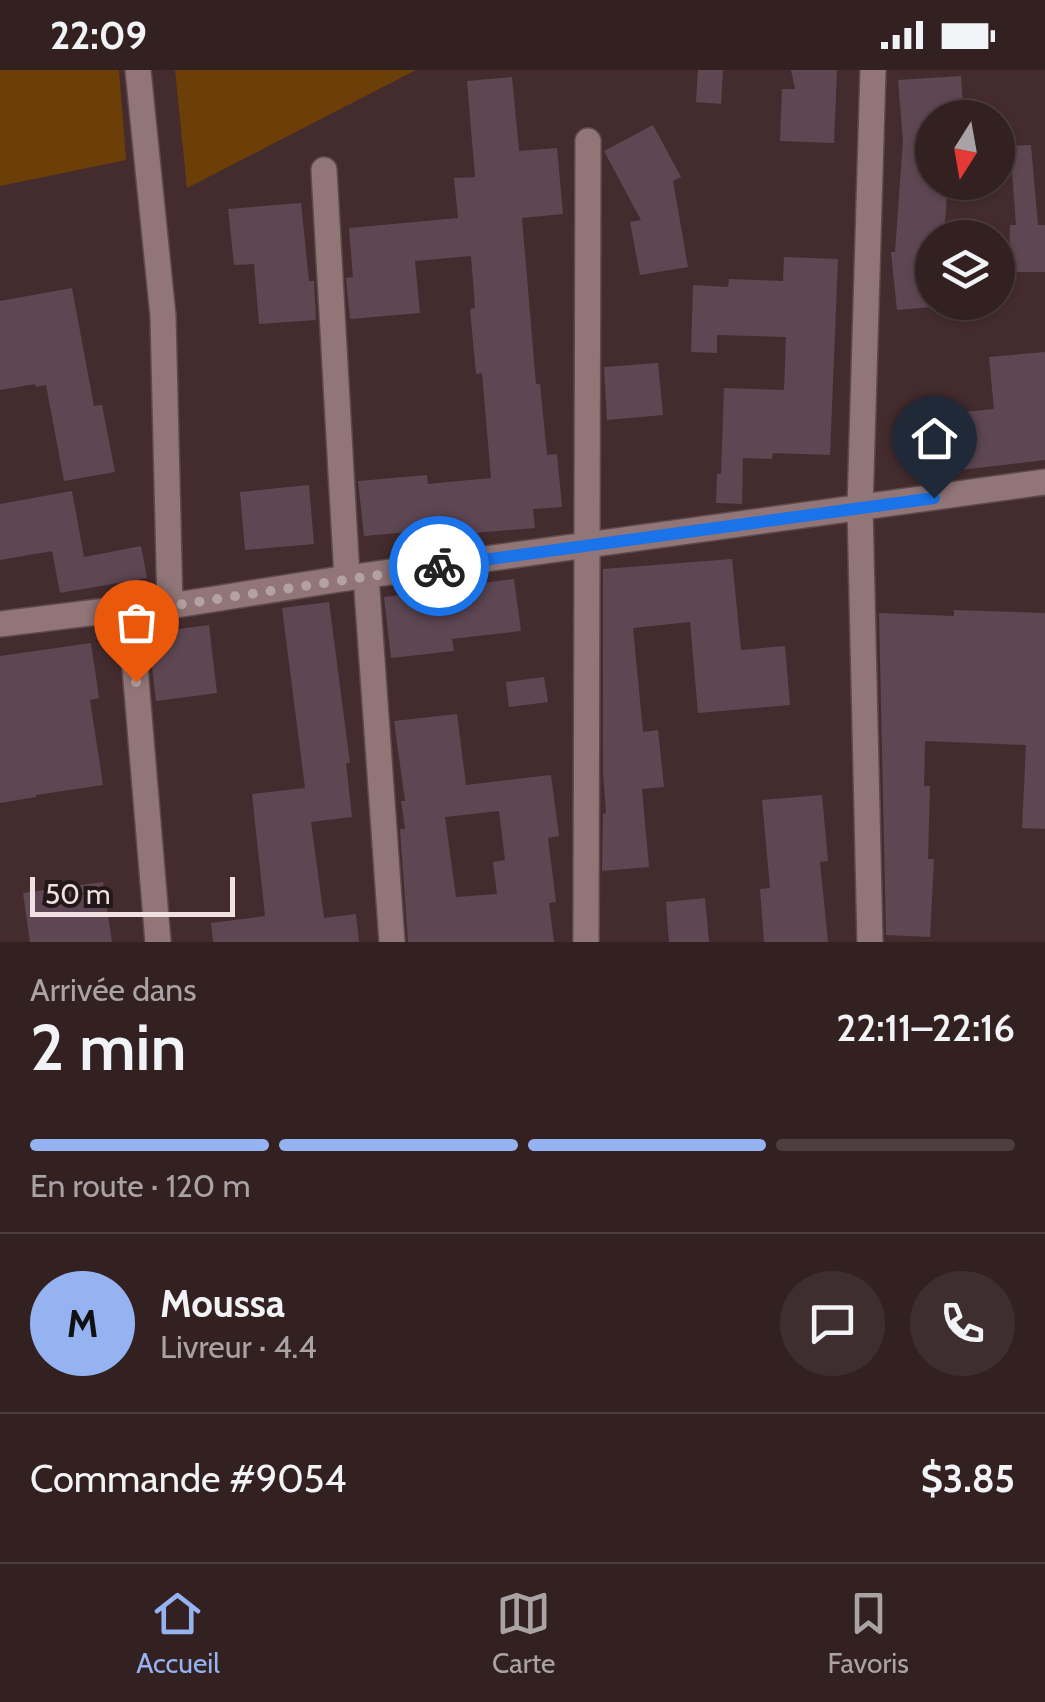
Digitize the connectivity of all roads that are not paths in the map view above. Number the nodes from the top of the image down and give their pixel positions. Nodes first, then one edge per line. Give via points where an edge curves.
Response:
1 (138, 70) edge
2 (873, 70) edge
3 (588, 141) dead end
4 (324, 170) dead end
5 (1045, 482) edge
6 (860, 508) junction
7 (587, 546) junction
8 (357, 577) junction
9 (170, 606) junction
10 (130, 608) junction
11 (0, 624) edge
12 (158, 942) edge
13 (392, 942) edge
14 (586, 942) edge
15 (870, 942) edge

1 - 9 street via 163,316
2 - 6 street
3 - 7 street
4 - 8 street
5 - 6 street
6 - 7 street
6 - 15 street
7 - 8 street
7 - 14 street
8 - 9 street
8 - 13 street
9 - 10 street
10 - 11 street
10 - 12 street

